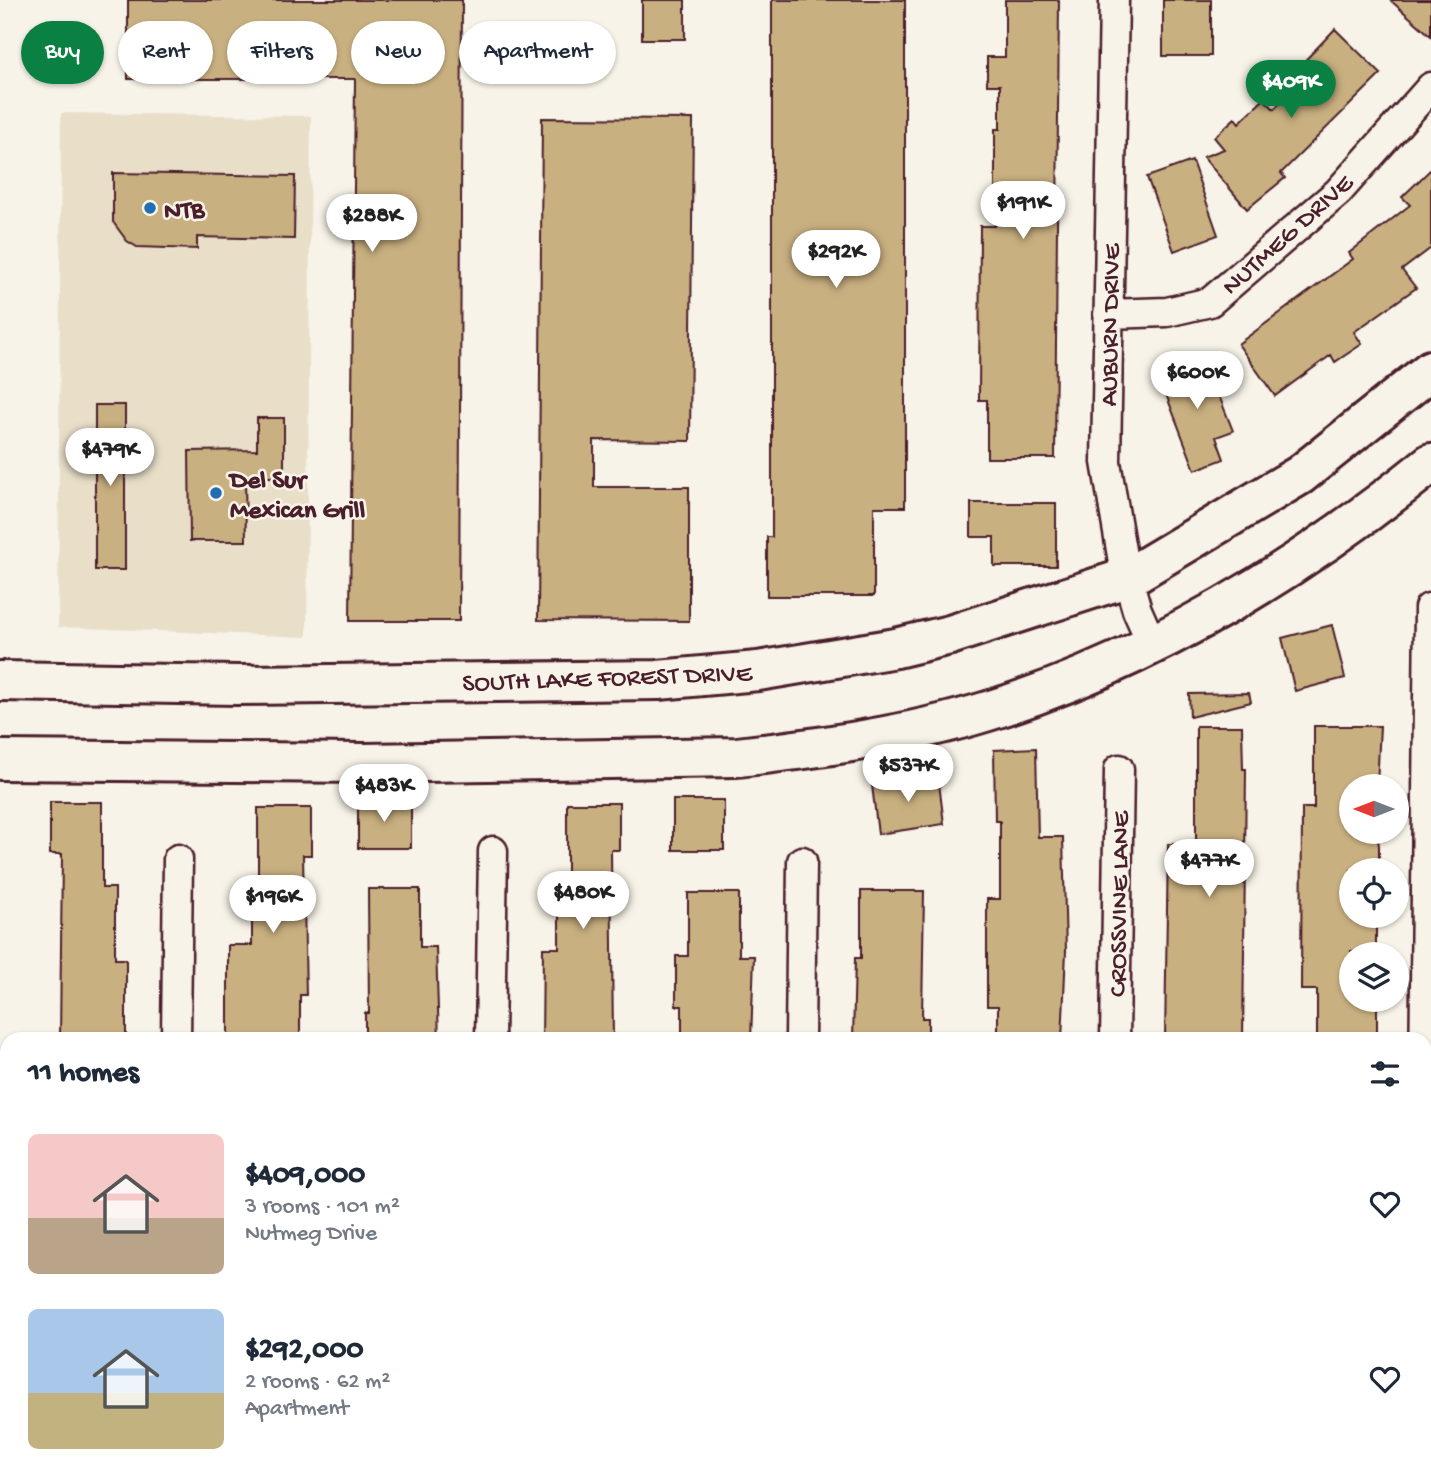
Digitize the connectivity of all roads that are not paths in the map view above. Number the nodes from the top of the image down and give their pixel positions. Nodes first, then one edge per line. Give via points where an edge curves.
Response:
1 (1114, 0) edge
2 (1431, 87) edge
3 (1108, 314) junction
4 (1431, 370) edge
5 (1431, 463) edge
6 (1129, 577) junction
7 (1429, 608) edge
8 (1152, 644) junction
9 (0, 681) edge
10 (0, 760) edge
11 (1119, 769) dead end
12 (493, 851) dead end
13 (178, 859) dead end
14 (802, 861) dead end
15 (176, 1032) edge
16 (490, 1032) edge
17 (800, 1032) edge
18 (1115, 1032) edge
19 (1424, 1032) edge

1 - 3 street, AUBURN DRIVE
2 - 3 street, NUTMEG DRIVE via 1338,192 1210,302 1167,312
3 - 6 street, AUBURN DRIVE via 1106,462
4 - 6 main road, SOUTH LAKE FOREST DRIVE via 1300,475
5 - 8 main road via 1306,557 1209,616
6 - 8 street, AUBURN DRIVE
6 - 9 main road, SOUTH LAKE FOREST DRIVE via 950,635 758,671 658,680 386,684
7 - 19 street
8 - 10 main road via 987,711 910,730 737,758 365,763
11 - 18 street, CROSSVINE LANE
12 - 16 street
13 - 15 street
14 - 17 street

